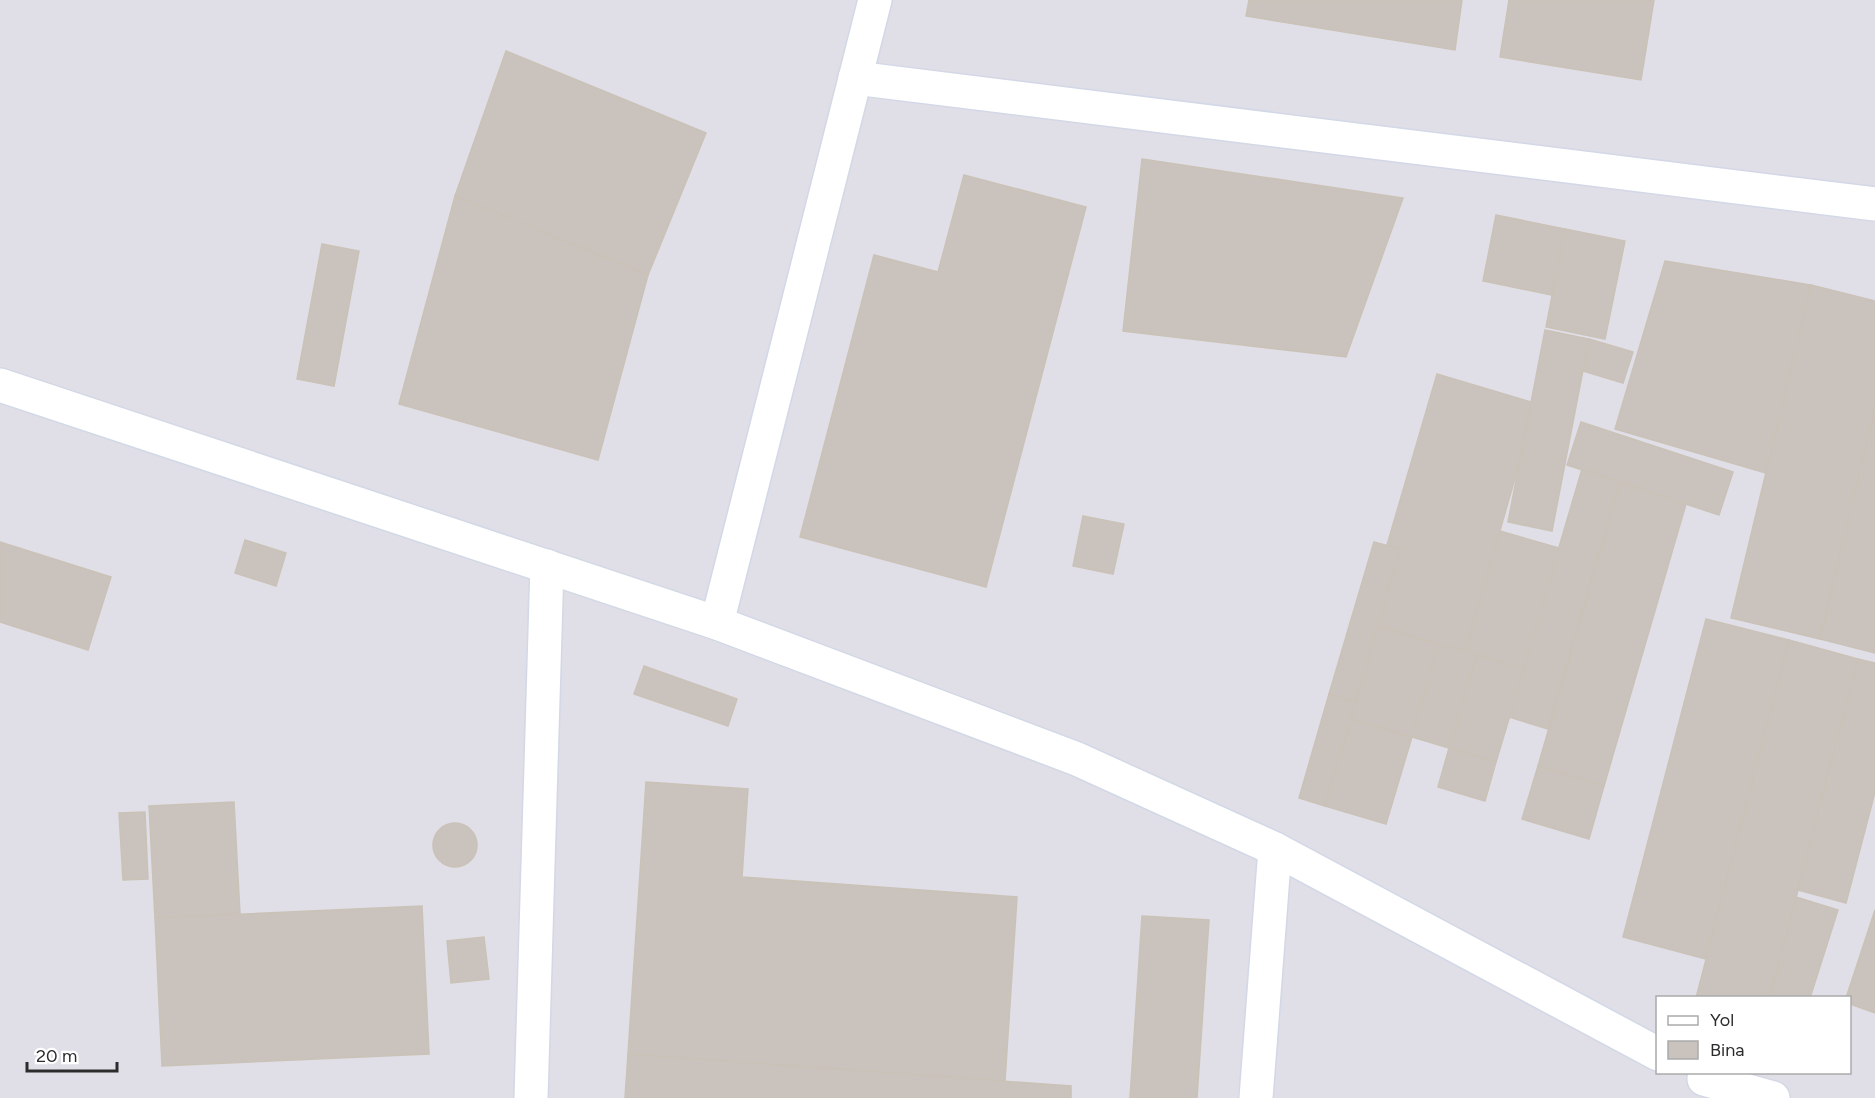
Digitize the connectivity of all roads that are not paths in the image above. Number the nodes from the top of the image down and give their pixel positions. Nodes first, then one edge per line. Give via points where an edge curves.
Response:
1 (875, 0) edge
2 (855, 78) junction
3 (1875, 204) edge
4 (0, 386) edge
5 (547, 566) junction
6 (717, 623) junction
7 (1275, 849) junction
8 (1656, 1053) edge
9 (1698, 1076) edge
10 (531, 1098) edge
11 (1256, 1098) edge
12 (1736, 1098) edge
13 (1773, 1098) edge

1 - 2 street
2 - 3 street
2 - 6 street
4 - 5 street
5 - 6 street
5 - 10 street
6 - 7 street via 1077,759
7 - 8 street
7 - 11 street
9 - 12 street
9 - 13 street

